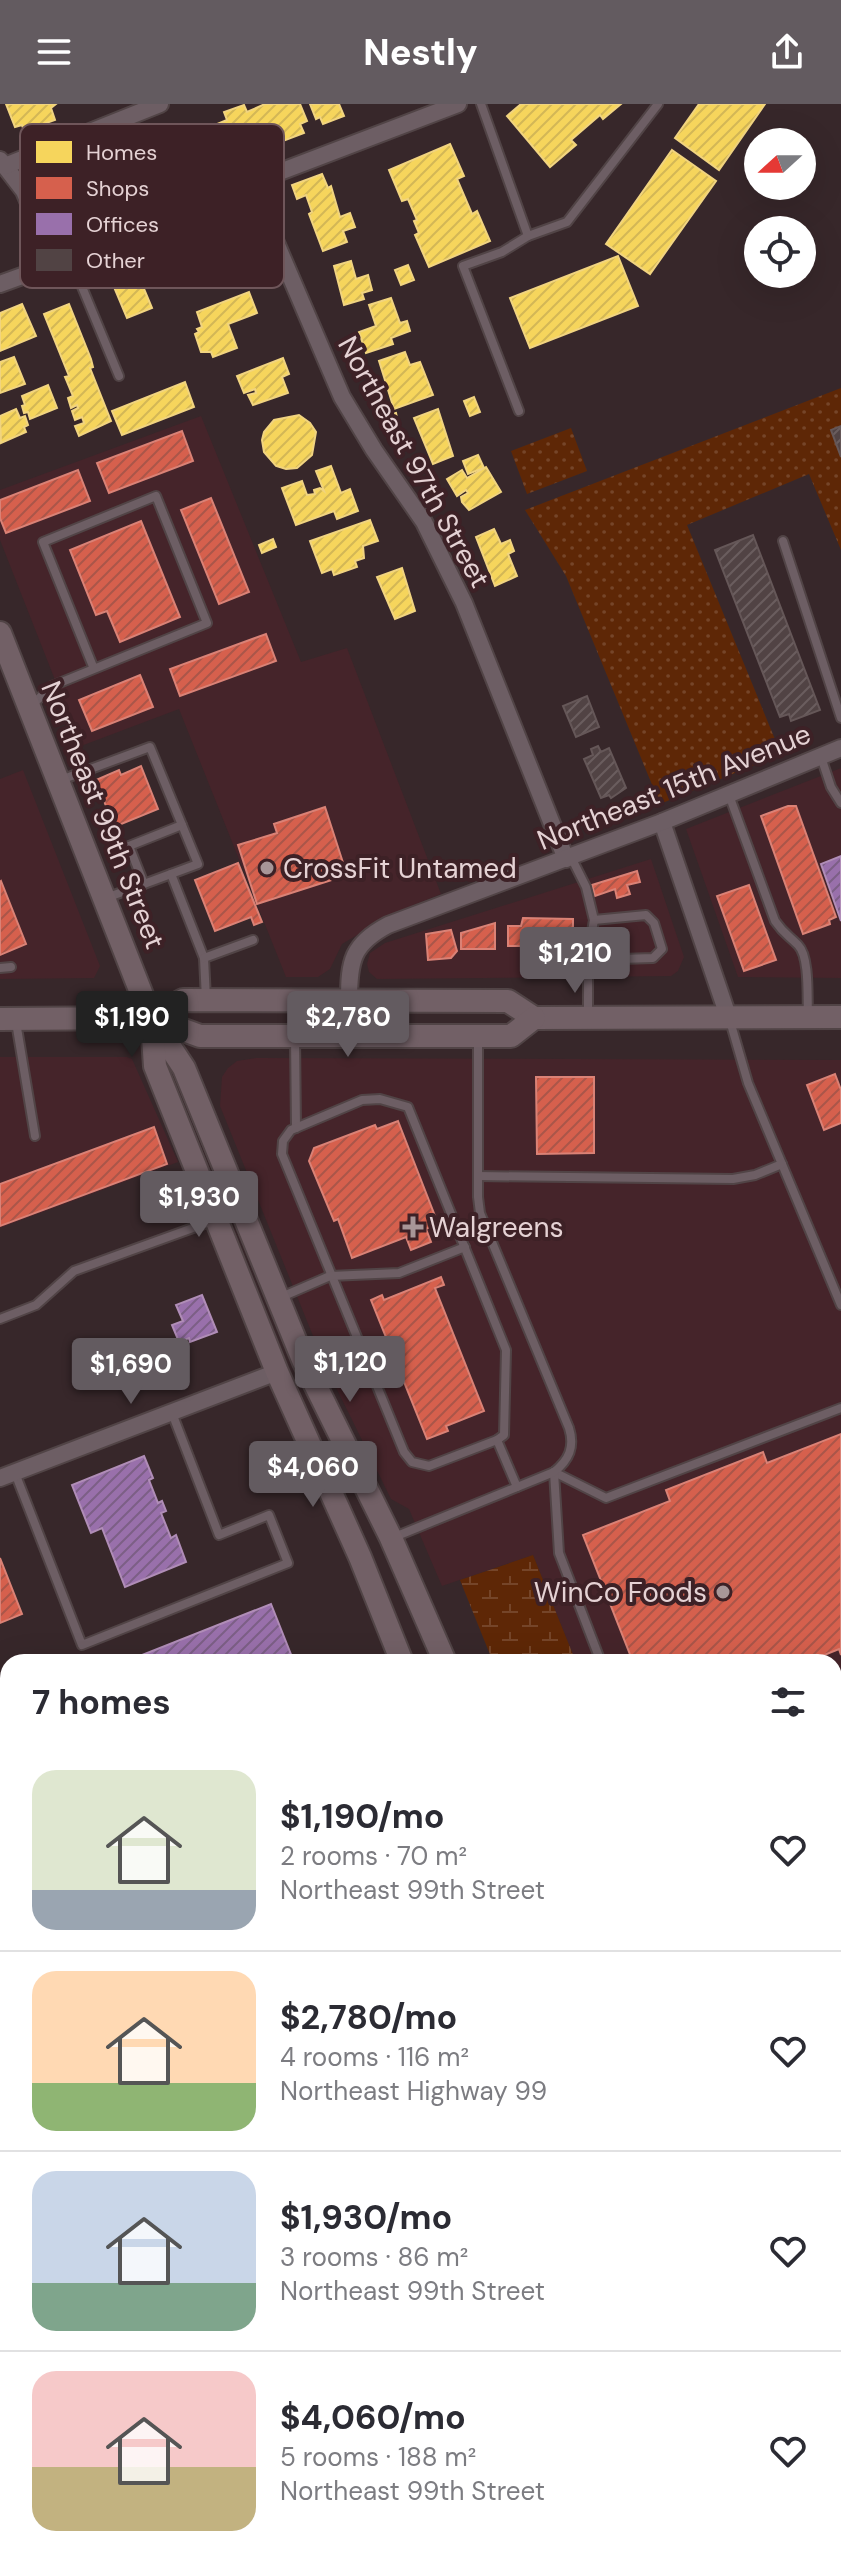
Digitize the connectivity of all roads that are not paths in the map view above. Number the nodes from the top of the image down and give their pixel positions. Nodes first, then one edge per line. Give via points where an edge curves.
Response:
1 (160, 104) edge
2 (458, 104) edge
3 (481, 104) edge
4 (658, 104) edge
5 (106, 124) edge
6 (2, 163) edge
7 (284, 169) edge
8 (20, 186) edge
9 (528, 236) junction
10 (284, 261) edge
11 (20, 277) edge
12 (0, 284) edge
13 (82, 288) edge
14 (119, 376) dead end
15 (519, 411) dead end
16 (783, 541) dead end
17 (0, 633) edge
18 (94, 669) junction
19 (29, 708) junction
20 (841, 718) edge
21 (841, 748) edge
22 (821, 757) junction
23 (58, 781) junction
24 (729, 795) junction
25 (841, 803) edge
26 (662, 822) junction
27 (182, 825) junction
28 (566, 859) junction
29 (171, 874) junction
30 (144, 884) junction
31 (104, 899) junction
32 (594, 920) junction
33 (253, 940) dead end
34 (204, 958) junction
35 (588, 960) junction
36 (11, 967) dead end
37 (0, 968) edge
38 (206, 1000) junction
39 (349, 1000) junction
40 (728, 1016) junction
41 (588, 1017) junction
42 (808, 1017) junction
43 (841, 1017) edge
44 (151, 1018) junction
45 (534, 1018) junction
46 (8, 1019) edge
47 (295, 1036) junction
48 (478, 1036) junction
49 (296, 1128) junction
50 (35, 1136) dead end
51 (782, 1164) junction
52 (478, 1176) junction
53 (216, 1219) junction
54 (465, 1247) junction
55 (330, 1276) junction
56 (277, 1299) junction
57 (841, 1305) edge
58 (0, 1319) edge
59 (277, 1372) junction
60 (841, 1408) edge
61 (172, 1412) junction
62 (497, 1440) junction
63 (554, 1472) junction
64 (8, 1476) edge
65 (517, 1487) junction
66 (388, 1533) junction
67 (399, 1654) edge
68 (441, 1654) edge
69 (598, 1654) edge

1 - 5 street
2 - 7 street
3 - 9 lane
4 - 9 lane via 567,222
6 - 8 street
9 - 15 lane via 463,266
10 - 28 street, Northeast 97th Street via 342,397 424,522 464,603
11 - 12 street
13 - 14 lane
16 - 20 lane
17 - 19 main road, Northeast 99th Street
18 - 18 lane via 207,623 156,496 43,542
18 - 19 lane via 52,686
19 - 23 main road, Northeast 99th Street
21 - 22 street, Northeast 15th Avenue
22 - 24 street, Northeast 15th Avenue
22 - 25 lane
23 - 27 lane via 150,747
23 - 31 main road, Northeast 99th Street
24 - 26 street, Northeast 15th Avenue
24 - 42 lane via 775,921 800,946 806,962
26 - 28 street, Northeast 15th Avenue
26 - 40 street
27 - 29 lane via 198,864
27 - 30 lane via 129,846
28 - 32 lane via 574,863 586,887
28 - 39 street, Northeast 15th Avenue via 367,936 353,955
29 - 30 lane
29 - 34 lane
30 - 31 lane
31 - 44 main road, Northeast 99th Street
32 - 35 lane
32 - 35 lane via 646,915 662,949 653,958
33 - 34 lane
34 - 38 lane
35 - 41 lane
36 - 37 lane
38 - 39 main road
38 - 44 main road via 183,1000
39 - 45 main road via 508,1001
40 - 41 main road
40 - 42 main road
40 - 51 lane via 748,1083
41 - 45 main road
42 - 43 main road
44 - 46 main road
44 - 47 main road via 200,1036
44 - 53 main road, Northeast 99th Street via 155,1066
44 - 56 main road, Northeast 99th Street via 184,1068
45 - 48 main road via 511,1036
46 - 50 lane
47 - 48 main road
47 - 49 lane
48 - 52 lane
49 - 54 lane via 362,1100 408,1107
49 - 55 lane via 285,1137 282,1154
51 - 52 lane via 733,1179
51 - 57 lane
52 - 63 lane via 480,1213 571,1435 569,1455
53 - 58 lane via 74,1271 36,1305
53 - 59 main road, Northeast 99th Street
54 - 55 lane via 399,1273
54 - 62 lane via 506,1350 504,1435
55 - 56 lane
55 - 62 lane via 409,1460 429,1466
56 - 66 main road, Northeast 99th Street
59 - 61 street
59 - 66 main road via 303,1389 347,1486
59 - 67 main road, Northeast 99th Street
60 - 63 lane via 606,1498
61 - 64 street
61 - 64 lane via 219,1535 269,1515 288,1563 82,1645
62 - 65 lane
63 - 65 lane
63 - 69 lane via 559,1553
65 - 66 lane
66 - 68 main road, Northeast 99th Street

